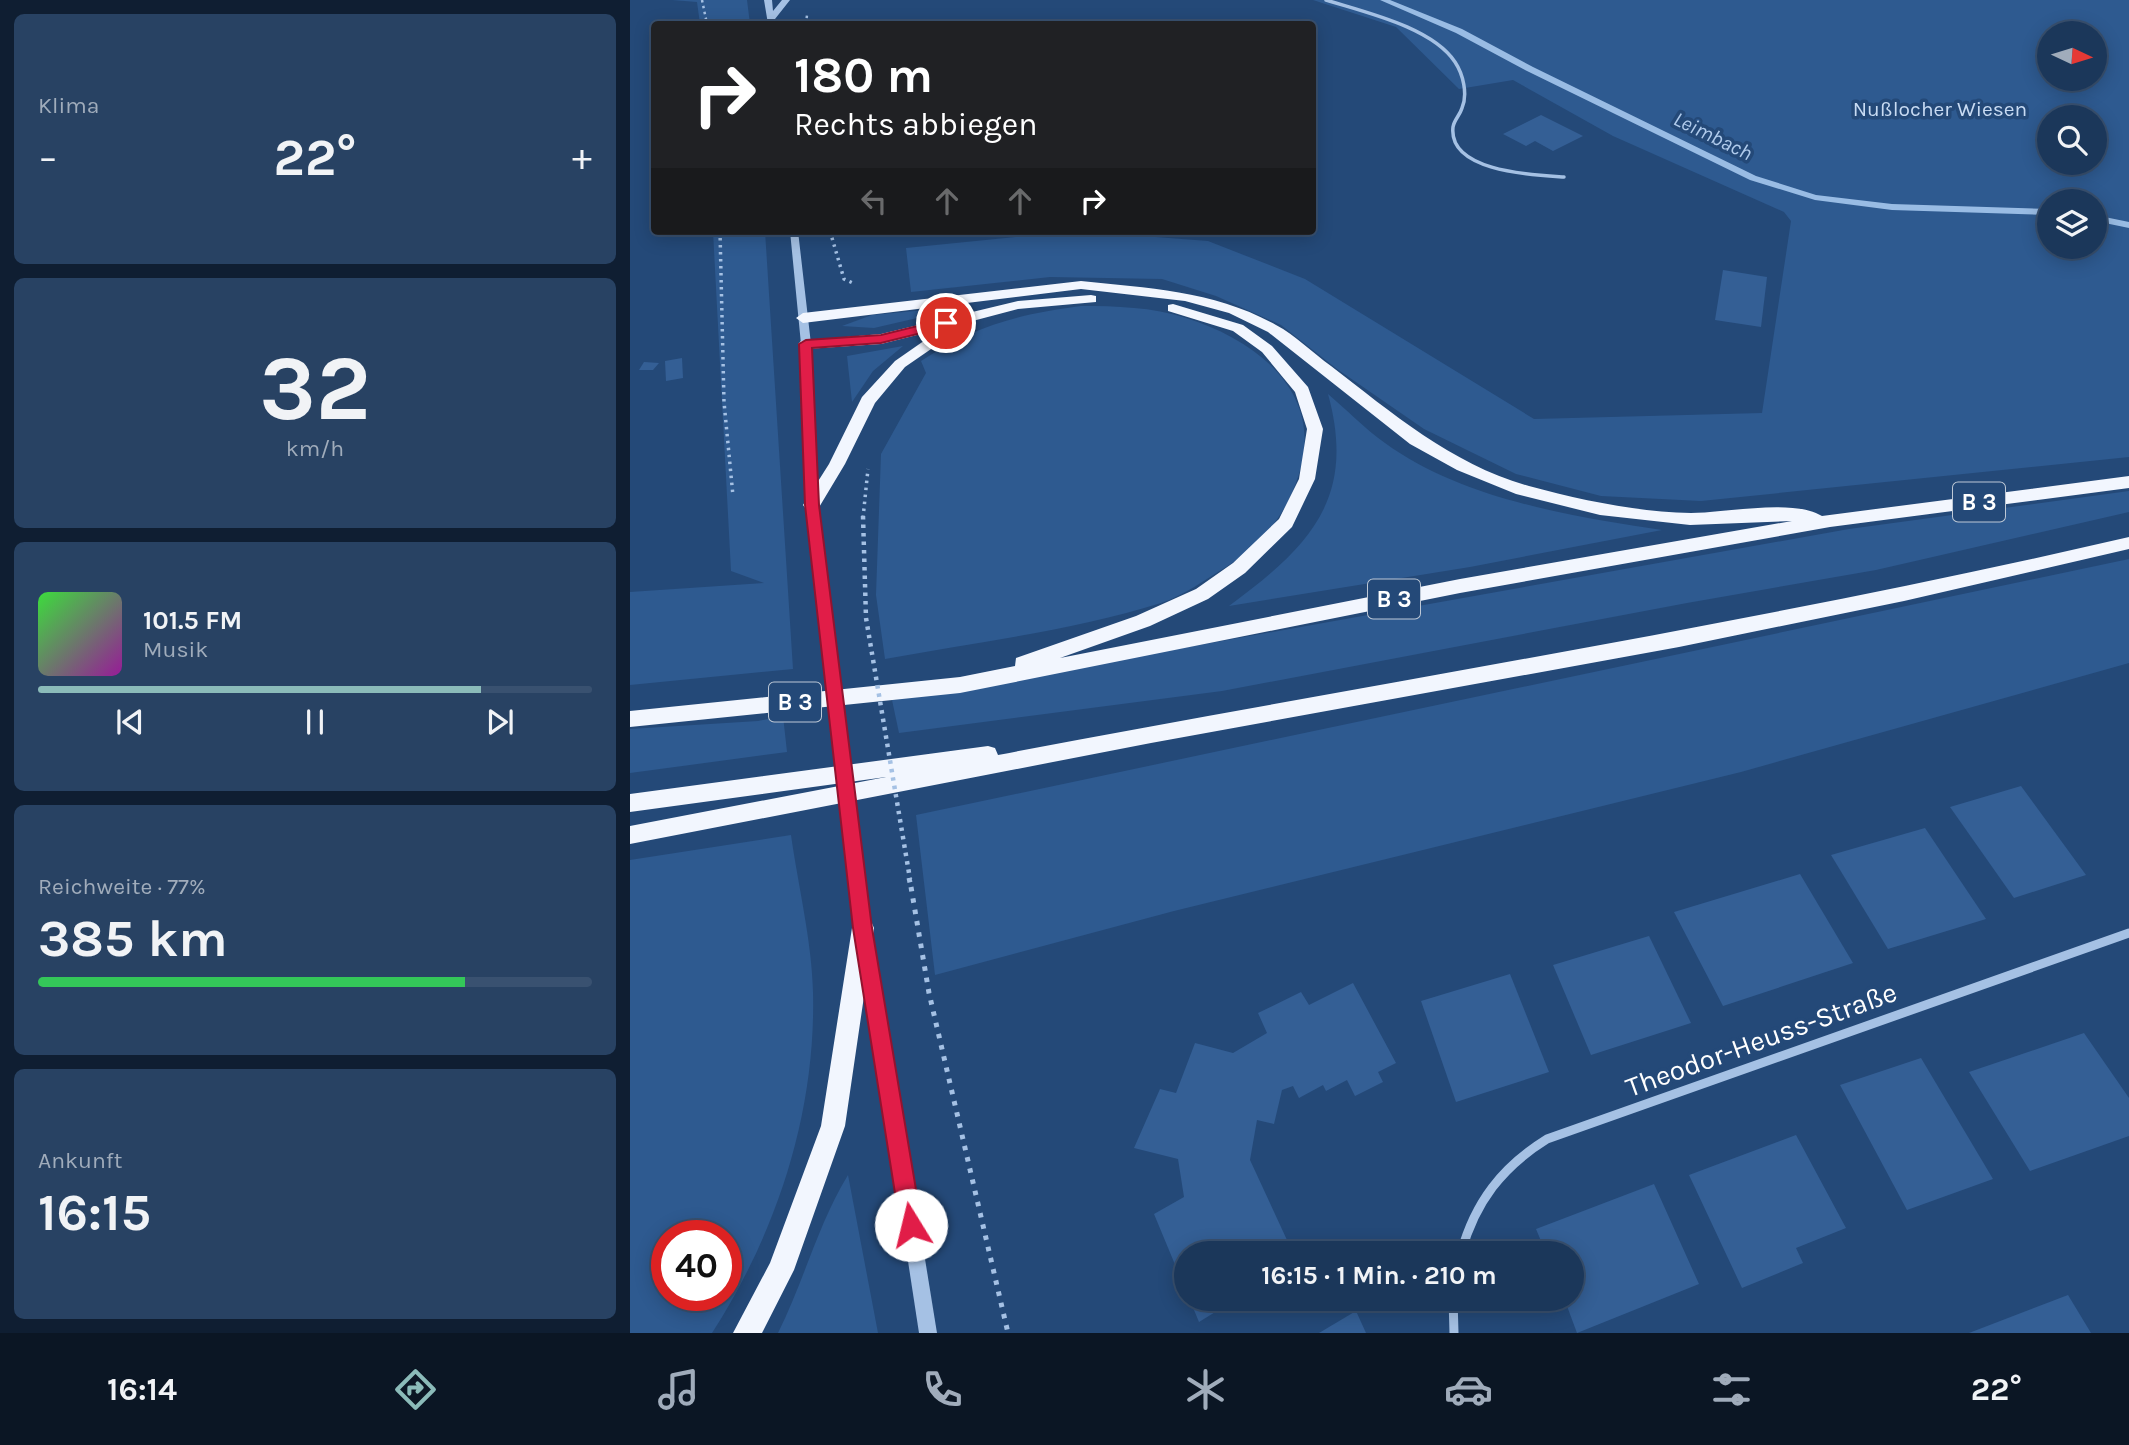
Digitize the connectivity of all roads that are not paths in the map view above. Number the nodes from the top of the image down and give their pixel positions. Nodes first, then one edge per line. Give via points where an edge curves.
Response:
1 (768, 0) edge
2 (786, 0) edge
3 (1326, 0) edge
4 (772, 21) edge
5 (1564, 177) dead end
6 (794, 235) edge
7 (968, 317) junction
8 (803, 318) junction
9 (806, 344) junction
10 (2129, 482) edge
11 (812, 505) junction
12 (1830, 522) junction
13 (2129, 543) edge
14 (960, 685) junction
15 (630, 719) edge
16 (1221, 722) junction
17 (630, 803) edge
18 (630, 835) edge
19 (863, 928) junction
20 (2129, 933) edge
21 (1464, 1241) edge
22 (1453, 1311) edge
23 (747, 1333) edge
24 (928, 1333) edge
25 (1454, 1333) edge

1 - 4 street
2 - 4 street
3 - 5 lane via 1407,29 1452,58 1464,87 1464,104 1452,138 1459,151 1489,167
6 - 8 street
7 - 9 highway via 881,339
7 - 11 highway via 900,364 867,401
7 - 14 highway via 1084,298 1136,301 1190,312 1238,328 1267,349 1303,391 1315,429 1307,480 1286,523 1239,568 1202,594 1143,621
8 - 9 street
8 - 12 highway via 1082,285 1185,297 1234,310 1273,329 1416,440 1522,490 1600,509 1690,519 1784,514
9 - 11 street
10 - 12 highway, B 3
11 - 19 street, bridge
12 - 14 highway, B 3 via 1460,586
13 - 16 highway via 1626,652
14 - 15 highway, B 3
16 - 17 highway
16 - 18 highway
19 - 23 highway via 833,1126 781,1270
19 - 24 street
20 - 21 street, Theodor-Heuss-Straße via 1547,1139 1517,1157 1493,1183
22 - 25 street

